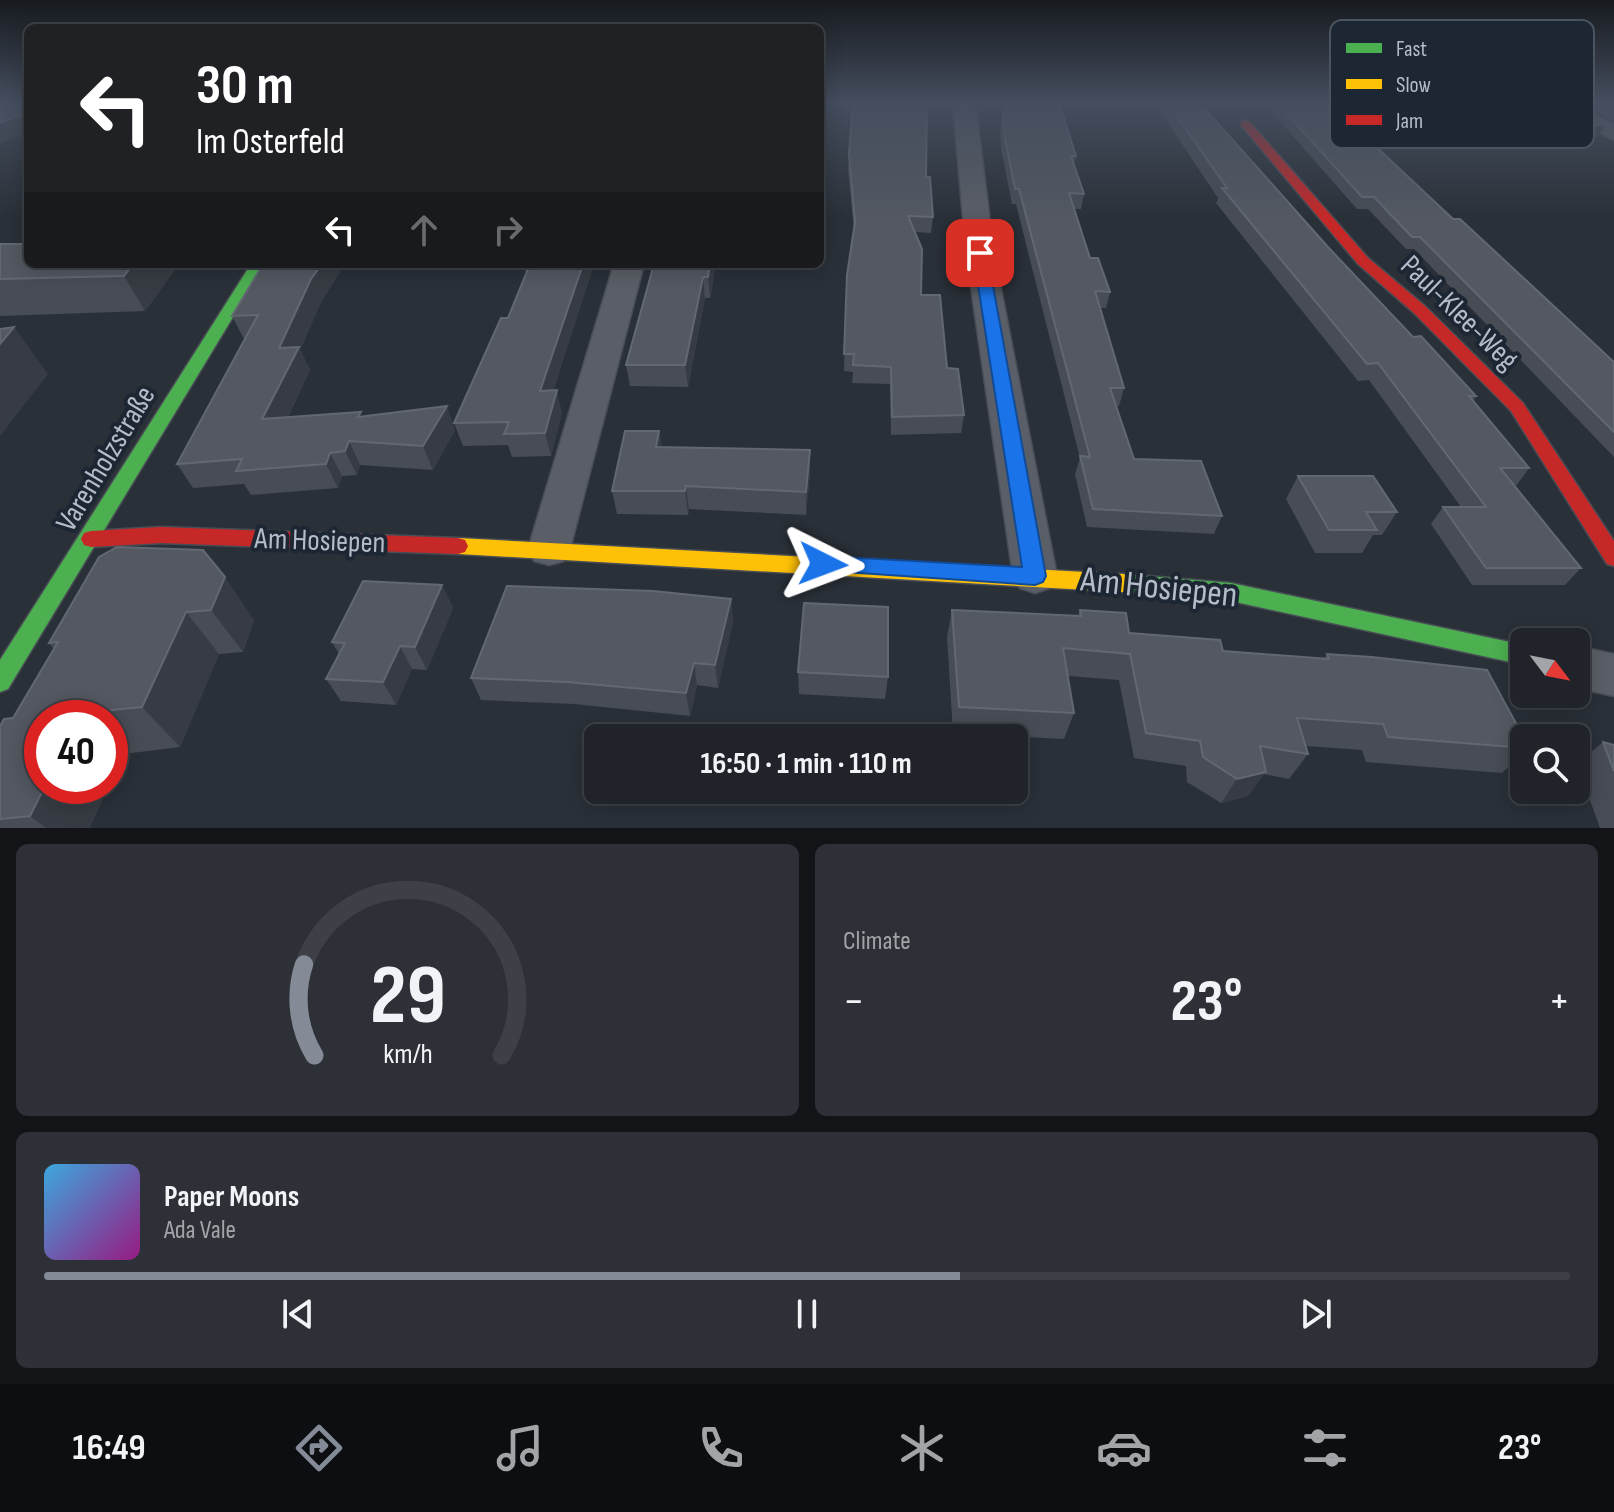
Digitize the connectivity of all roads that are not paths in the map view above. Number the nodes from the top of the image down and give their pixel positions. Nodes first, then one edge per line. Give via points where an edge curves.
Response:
1 (968, 141) edge
2 (1260, 141) edge
3 (256, 268) edge
4 (628, 268) edge
5 (91, 539) junction
6 (549, 549) junction
7 (1614, 558) edge
8 (1035, 576) junction
9 (18, 627) edge
10 (1510, 652) edge
11 (1590, 670) edge
12 (1614, 675) edge
13 (0, 681) edge

1 - 8 street via 980,253
2 - 7 street, Paul-Klee-Weg via 1363,261 1517,407
3 - 5 street, Varenholzstraße
4 - 6 street
5 - 6 street, Am Hosiepen via 161,535
5 - 9 street, Varenholzstraße
6 - 8 street, Am Hosiepen
8 - 10 street, Am Hosiepen via 1231,592
9 - 13 street, Varenholzstraße
11 - 12 street

